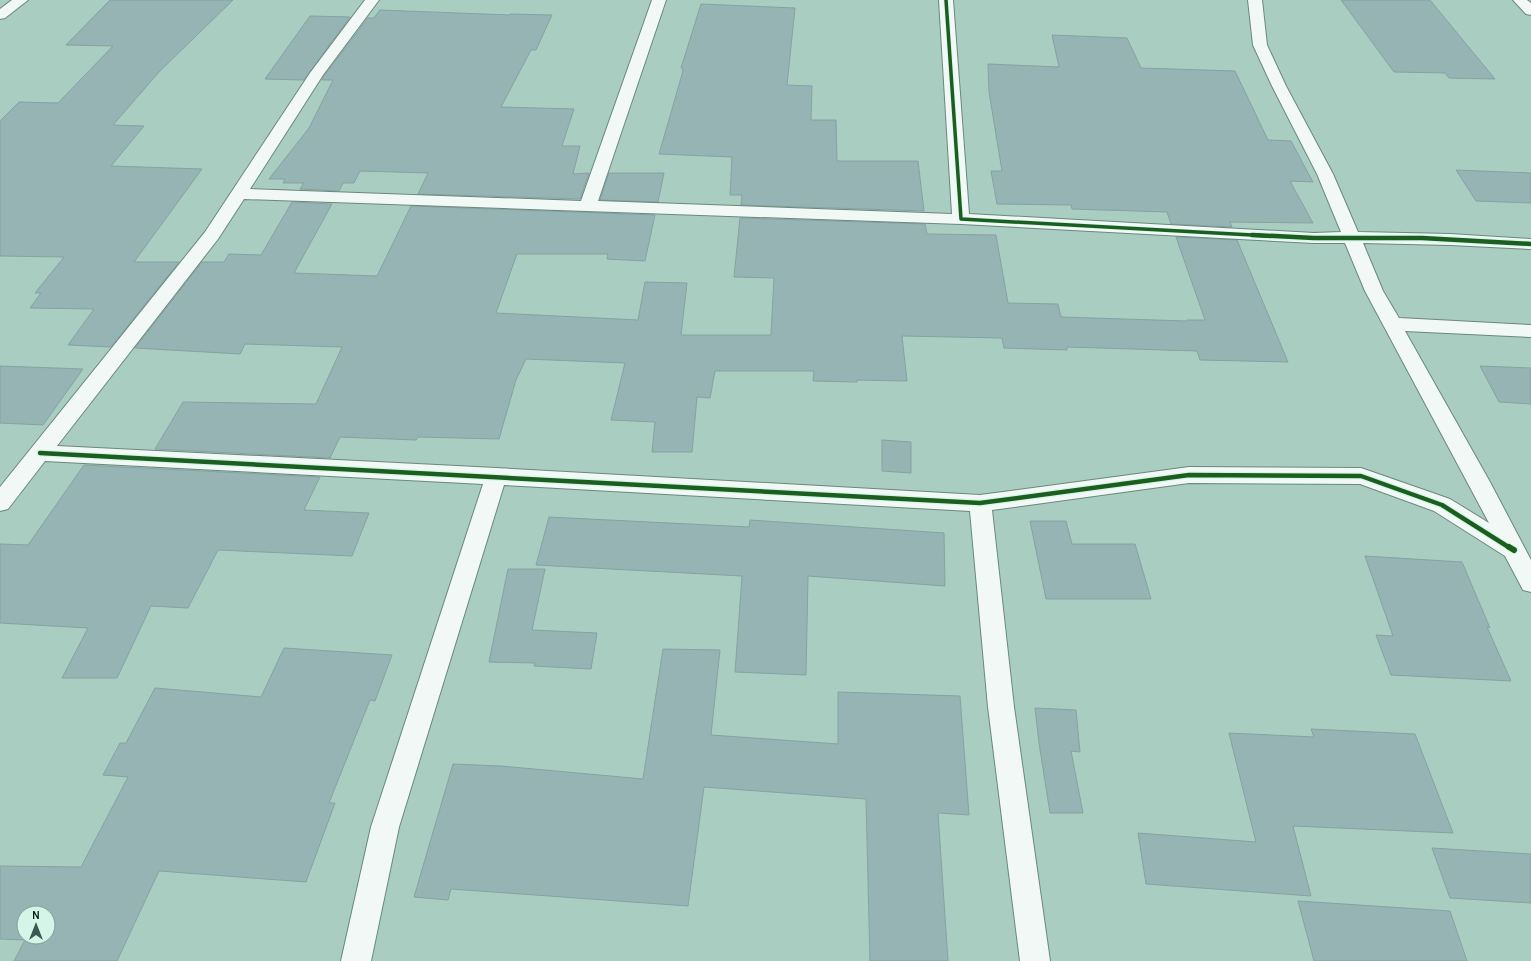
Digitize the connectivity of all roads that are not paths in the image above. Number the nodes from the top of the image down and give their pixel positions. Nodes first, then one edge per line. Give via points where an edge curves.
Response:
1 (21, 0) edge
2 (372, 0) edge
3 (659, 0) edge
4 (946, 0) edge
5 (1255, 0) edge
6 (1520, 0) edge
7 (1531, 11) edge
8 (0, 15) edge
9 (239, 194) junction
10 (588, 206) junction
11 (961, 219) junction
12 (1352, 237) junction
13 (1531, 244) edge
14 (1392, 324) junction
15 (1531, 332) edge
16 (40, 453) junction
17 (496, 476) junction
18 (0, 503) edge
19 (980, 503) junction
20 (1514, 550) junction
21 (1531, 583) edge
22 (356, 961) edge
23 (1034, 961) edge

1 - 8 street
2 - 9 street via 317,73
3 - 10 street
4 - 11 street
5 - 12 street via 1260,45 1325,174
6 - 7 street
9 - 10 street
9 - 16 street via 212,234
10 - 11 street
11 - 12 street via 1314,238
12 - 13 street via 1455,239
12 - 14 street via 1374,291
14 - 15 street
14 - 20 street
16 - 17 street
16 - 18 street
17 - 19 street
17 - 22 street via 385,827
19 - 20 street via 1189,475 1361,476 1442,505
19 - 23 street via 1001,707
20 - 21 street

